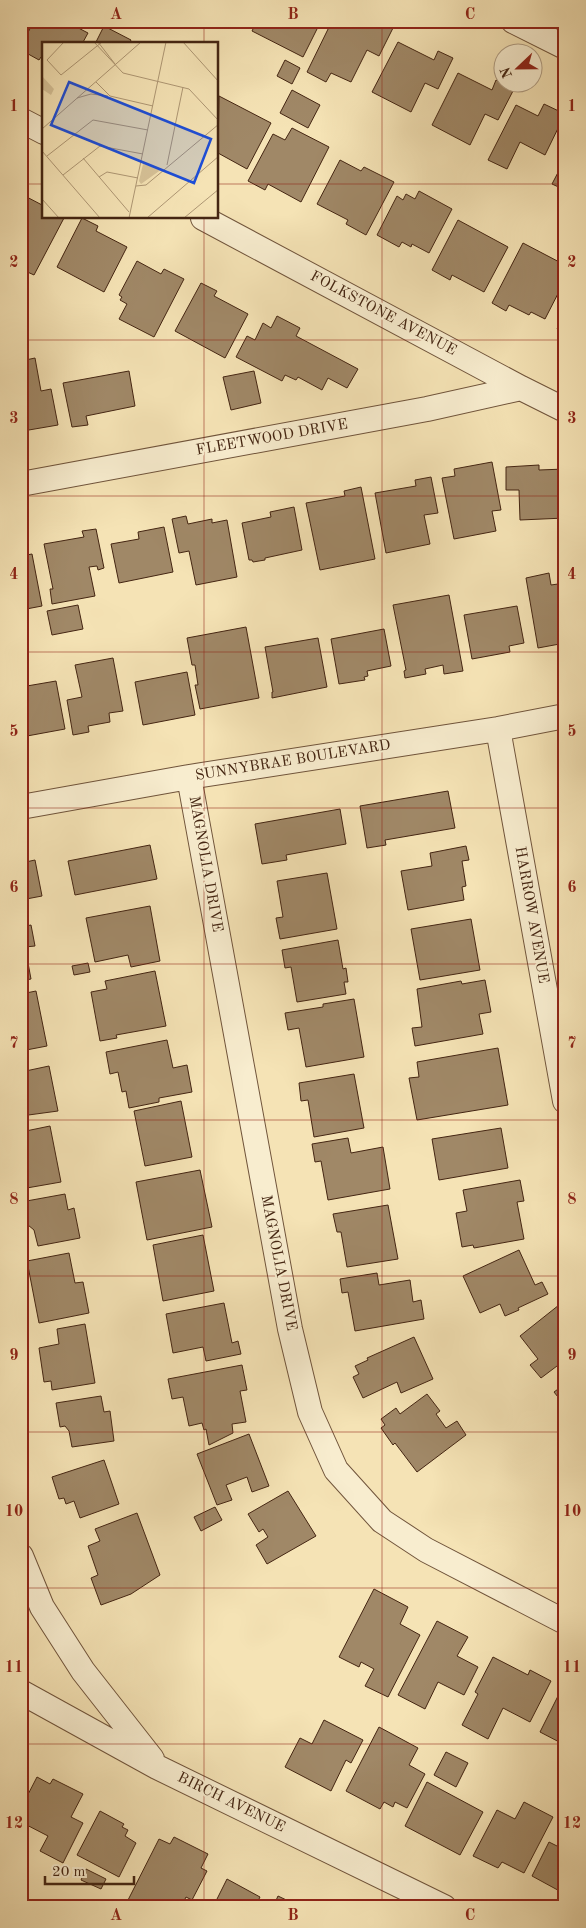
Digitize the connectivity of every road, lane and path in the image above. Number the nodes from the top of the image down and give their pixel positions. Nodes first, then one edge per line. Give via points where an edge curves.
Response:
1 (514, 21) edge
2 (565, 47) edge
3 (21, 120) edge
4 (42, 131) edge
5 (205, 219) edge
6 (521, 388) junction
7 (565, 410) edge
8 (21, 484) edge
9 (565, 716) edge
10 (498, 729) junction
11 (190, 777) junction
12 (21, 807) edge
13 (565, 1101) edge
14 (21, 1556) edge
15 (565, 1622) edge
16 (21, 1692) edge
17 (157, 1767) junction
18 (444, 1907) edge

1 - 2 street
3 - 4 street
5 - 6 street, FOLKSTONE AVENUE
6 - 7 street, FOLKSTONE AVENUE
6 - 8 street, FLEETWOOD DRIVE via 427,409
9 - 10 street, SUNNYBRAE BOULEVARD
10 - 11 street, SUNNYBRAE BOULEVARD
10 - 13 street, HARROW AVENUE
11 - 12 street, SUNNYBRAE BOULEVARD
11 - 15 street, MAGNOLIA DRIVE via 290,1330 310,1412 336,1470 382,1520 426,1550
14 - 17 street via 42,1607 82,1671
16 - 17 street, BIRCH AVENUE
17 - 18 street, BIRCH AVENUE

